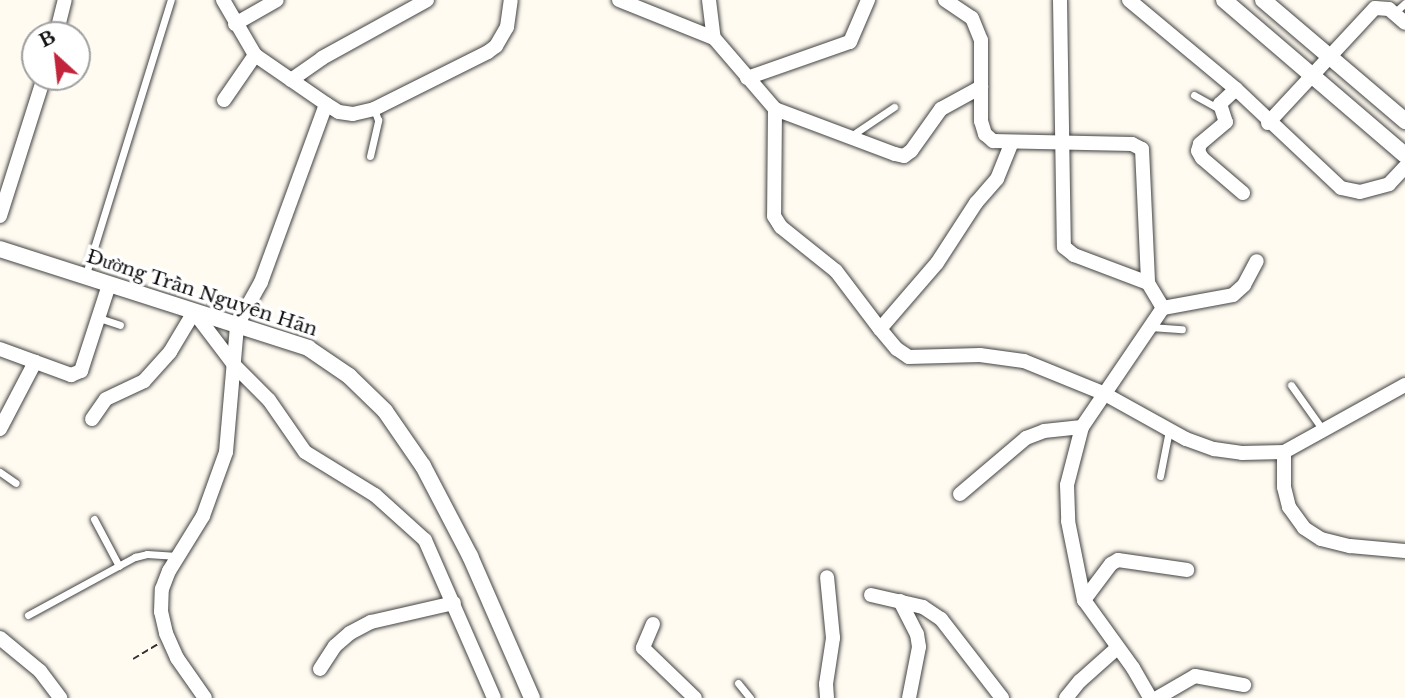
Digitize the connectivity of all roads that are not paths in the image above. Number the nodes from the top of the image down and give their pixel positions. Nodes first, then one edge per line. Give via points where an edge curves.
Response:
1 (65, 0) edge
2 (171, 0) edge
3 (223, 0) edge
4 (277, 0) edge
5 (427, 0) edge
6 (510, 0) edge
7 (619, 0) edge
8 (709, 0) edge
9 (867, 0) edge
10 (945, 0) edge
11 (1060, 0) edge
12 (1129, 0) edge
13 (1224, 0) edge
14 (1262, 0) edge
15 (1402, 13) edge
16 (60, 21) edge
17 (235, 24) junction
18 (714, 38) junction
19 (256, 55) junction
20 (1328, 56) junction
21 (1311, 75) junction
22 (747, 78) junction
23 (291, 80) junction
24 (981, 87) junction
25 (1236, 89) junction
26 (40, 91) edge
27 (1194, 95) dead end
28 (224, 100) dead end
29 (326, 104) junction
30 (894, 107) dead end
31 (374, 109) junction
32 (775, 109) junction
33 (1221, 111) junction
34 (1405, 121) edge
35 (1268, 123) junction
36 (851, 136) junction
37 (1012, 142) junction
38 (1063, 142) junction
39 (1405, 155) edge
40 (370, 156) dead end
41 (1405, 167) edge
42 (1243, 193) dead end
43 (0, 216) edge
44 (0, 249) edge
45 (1257, 261) dead end
46 (85, 277) junction
47 (1148, 283) junction
48 (109, 285) junction
49 (1163, 308) junction
50 (194, 312) junction
51 (99, 318) junction
52 (120, 325) dead end
53 (237, 325) junction
54 (1149, 327) junction
55 (880, 329) junction
56 (1182, 329) dead end
57 (0, 349) edge
58 (35, 362) junction
59 (235, 366) junction
60 (1291, 384) dead end
61 (1405, 385) edge
62 (1102, 393) junction
63 (92, 419) dead end
64 (1082, 427) junction
65 (0, 429) edge
66 (1169, 429) junction
67 (1324, 430) junction
68 (1284, 452) junction
69 (0, 472) edge
70 (1160, 476) dead end
71 (16, 483) dead end
72 (960, 494) dead end
73 (94, 519) dead end
74 (1405, 551) edge
75 (178, 556) junction
76 (119, 566) junction
77 (1187, 570) dead end
78 (827, 577) dead end
79 (871, 594) dead end
80 (1084, 600) junction
81 (900, 601) junction
82 (454, 603) junction
83 (28, 615) dead end
84 (653, 624) dead end
85 (0, 638) edge
86 (1117, 648) junction
87 (320, 669) dead end
88 (738, 684) dead end
89 (1244, 685) dead end
90 (60, 698) edge
91 (205, 698) edge
92 (494, 698) edge
93 (532, 698) edge
94 (695, 698) edge
95 (750, 698) edge
96 (827, 698) edge
97 (909, 698) edge
98 (1002, 698) edge
99 (1066, 698) edge
100 (1150, 698) edge
101 (1157, 698) edge

1 - 16 street
2 - 46 lane
3 - 17 street
4 - 17 street
5 - 23 street via 321,58
6 - 31 street via 507,27 496,46
7 - 18 street
8 - 18 street
9 - 22 street via 850,42
10 - 24 street via 972,18 981,40
11 - 38 street
12 - 25 street
13 - 21 street
14 - 20 street
15 - 20 street via 1375,8
17 - 19 street
18 - 22 street
19 - 23 street
19 - 28 street
20 - 21 street
20 - 34 street
21 - 35 street
21 - 39 street
22 - 32 street
23 - 29 street
24 - 36 street via 941,109 904,156
24 - 37 street via 985,134 993,141
25 - 33 street via 1220,104
25 - 35 street
26 - 43 street
27 - 33 lane
29 - 31 street via 354,114
29 - 53 street via 261,282
30 - 36 lane
31 - 40 lane via 378,120
32 - 36 street
32 - 55 street via 774,216 781,227 836,271
33 - 42 street via 1226,122 1198,151
35 - 41 street via 1341,188 1360,192 1389,184
37 - 38 street
37 - 55 street via 997,179 937,263
38 - 47 street via 1064,247
38 - 47 street via 1132,144 1142,149
44 - 46 street, Đường Trần Nguyên Hãn
45 - 49 street via 1233,295
46 - 48 street, Đường Trần Nguyên Hãn
47 - 49 street
48 - 50 street, Đường Trần Nguyên Hãn
48 - 51 street
49 - 54 street
50 - 53 street, Đường Trần Nguyên Hãn
50 - 59 street
50 - 63 street via 170,352 144,381 106,399
51 - 52 lane
51 - 58 street via 81,371 71,374
53 - 59 street
53 - 93 street, Đường Trần Nguyên Hãn via 321,355 385,411 449,514
54 - 56 lane
54 - 62 street
55 - 62 street via 909,357 980,355 1024,361
57 - 58 street
58 - 65 street
59 - 75 street via 226,452 202,516
59 - 82 street via 269,400 304,452 375,495 415,529 431,550
60 - 67 lane
61 - 67 street
62 - 64 street
62 - 66 street
64 - 72 street via 1026,438
64 - 80 street via 1067,485 1068,521
66 - 68 street via 1214,449
66 - 70 lane
67 - 68 street
68 - 74 street via 1286,497 1304,528 1321,539 1350,546
69 - 71 lane
73 - 76 lane
75 - 76 lane via 147,554
75 - 91 street via 162,589 161,612 177,658
76 - 83 lane
77 - 80 street via 1118,560
78 - 96 street via 833,638
79 - 81 street
80 - 86 street
81 - 97 street via 919,648
81 - 98 street via 923,607 942,619
82 - 87 street via 370,622 335,646
82 - 92 street
84 - 94 street via 643,648
85 - 90 street via 40,671
86 - 99 street
86 - 100 street
88 - 95 lane
89 - 101 street via 1195,676

